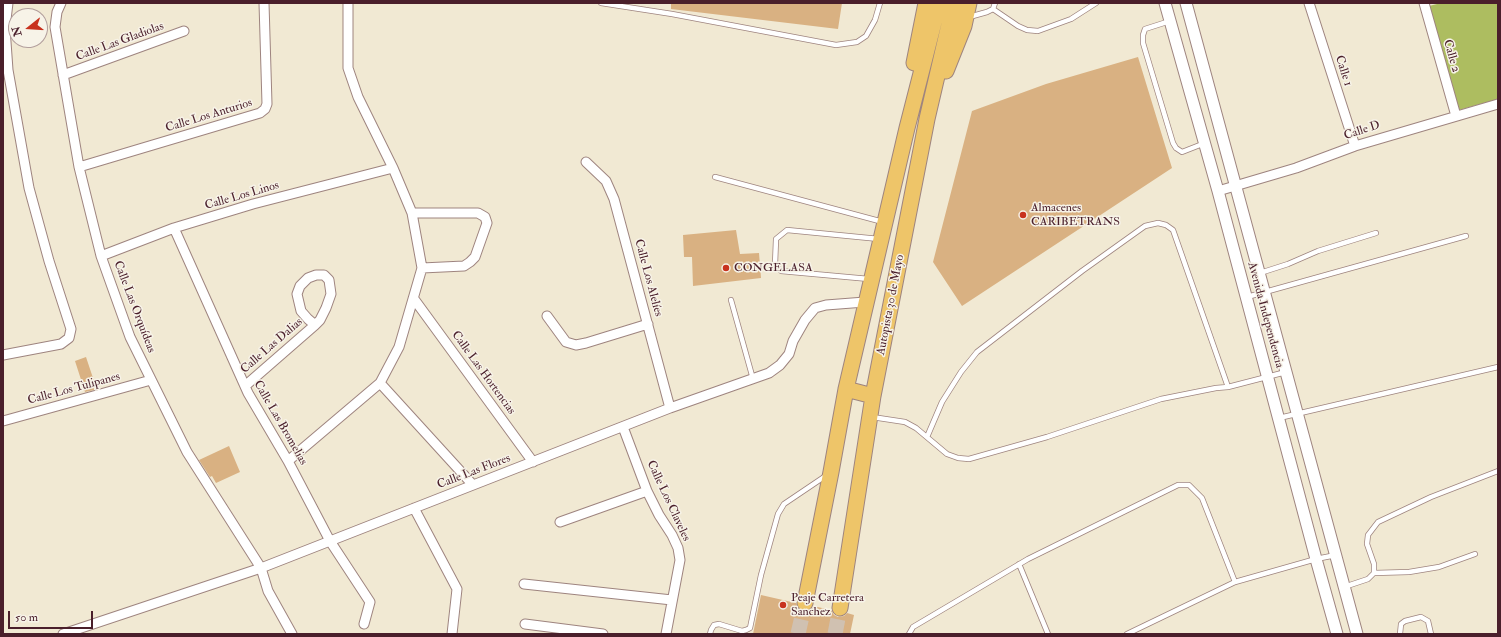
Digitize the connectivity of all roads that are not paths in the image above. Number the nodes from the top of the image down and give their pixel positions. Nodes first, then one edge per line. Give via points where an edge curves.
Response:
1 (8, 3) edge
2 (61, 3) edge
3 (264, 3) edge
4 (348, 3) edge
5 (602, 3) edge
6 (880, 3) edge
7 (969, 3) edge
8 (995, 3) edge
9 (1096, 3) edge
10 (1165, 3) edge
11 (1186, 3) edge
12 (1309, 3) edge
13 (1424, 3) edge
14 (935, 4) edge
15 (993, 9) junction
16 (957, 11) edge
17 (1170, 21) junction
18 (184, 31) dead end
19 (63, 75) junction
20 (1498, 104) edge
21 (1456, 116) junction
22 (1205, 143) junction
23 (1355, 146) junction
24 (586, 162) dead end
25 (79, 167) junction
26 (393, 168) junction
27 (715, 177) dead end
28 (1236, 186) junction
29 (1218, 191) junction
30 (412, 213) junction
31 (884, 222) junction
32 (174, 228) junction
33 (1376, 233) dead end
34 (1466, 236) dead end
35 (880, 239) junction
36 (102, 256) junction
37 (422, 268) junction
38 (1260, 273) junction
39 (871, 280) junction
40 (1265, 292) junction
41 (1247, 297) junction
42 (414, 299) junction
43 (731, 300) dead end
44 (865, 302) junction
45 (547, 316) dead end
46 (648, 324) junction
47 (315, 325) junction
48 (3, 355) edge
49 (1498, 368) edge
50 (1286, 372) junction
51 (1268, 378) junction
52 (753, 379) junction
53 (151, 380) junction
54 (380, 383) junction
55 (245, 386) junction
56 (1228, 387) junction
57 (846, 389) junction
58 (873, 396) junction
59 (670, 408) junction
60 (1297, 414) junction
61 (870, 416) junction
62 (1279, 418) junction
63 (3, 420) edge
64 (623, 427) junction
65 (927, 437) junction
66 (288, 461) junction
67 (533, 462) junction
68 (1498, 471) edge
69 (832, 472) junction
70 (474, 485) junction
71 (648, 491) junction
72 (414, 508) junction
73 (560, 522) dead end
74 (330, 541) junction
75 (1475, 554) dead end
76 (1336, 555) junction
77 (1316, 559) junction
78 (1019, 564) junction
79 (262, 568) junction
80 (1374, 573) junction
81 (1235, 582) junction
82 (524, 584) dead end
83 (1344, 587) junction
84 (672, 600) junction
85 (805, 603) tunnel mouth
86 (840, 608) tunnel mouth
87 (364, 624) dead end
88 (525, 624) dead end
89 (62, 634) edge
90 (292, 634) edge
91 (452, 634) edge
92 (603, 634) edge
93 (666, 634) edge
94 (710, 634) edge
95 (909, 634) edge
96 (1048, 634) edge
97 (1127, 634) edge
98 (1337, 634) edge
99 (1357, 634) edge
100 (1400, 634) edge
101 (1431, 634) edge

1 - 48 street via 5,28 8,70 29,188 42,240 71,329 69,338 61,344
2 - 19 street, Calle Las Orquídeas via 56,12 55,27
3 - 25 street, Calle Los Anturios via 267,104 260,113
4 - 26 street via 348,68 358,97
5 - 6 lane via 836,45 857,42 866,36 875,20
7 - 16 highway, Autopista 30 de Mayo
8 - 15 lane
9 - 15 lane via 1070,19 1038,31 1018,26
10 - 17 street, Avenida Independencia
11 - 28 street, Avenida Independencia
12 - 23 street, Calle 1
13 - 21 street, Calle 2
14 - 31 highway, Autopista 30 de Mayo
15 - 16 lane via 987,12
16 - 58 highway, Autopista 30 de Mayo via 927,119
17 - 22 street, Avenida Independencia
17 - 22 lane via 1145,29 1143,43 1176,148 1182,152
18 - 19 street, Calle Las Gladiolas
19 - 25 street, Calle Las Orquídeas
20 - 21 street, Calle D
21 - 23 street, Calle D
22 - 29 street, Avenida Independencia
23 - 28 street, Calle D via 1296,168
24 - 46 street, Calle Los Alelíes via 606,181 614,198
25 - 36 street, Calle Las Orquídeas
26 - 30 street
26 - 32 street, Calle Los Linos via 253,204
27 - 31 lane
28 - 29 street, Calle D
28 - 38 street, Avenida Independencia
29 - 41 street, Avenida Independencia
30 - 37 street
30 - 37 street via 478,213 485,217 487,223 475,257 470,262 464,266
31 - 35 highway, Autopista 30 de Mayo
32 - 36 street, Calle Los Linos
32 - 55 street, Calle Las Bromelias
33 - 38 lane
34 - 40 lane
35 - 39 highway, Autopista 30 de Mayo
35 - 39 lane via 787,230 776,239 774,265 781,271
36 - 53 street, Calle Las Orquídeas via 130,337
37 - 42 street
38 - 40 street, Avenida Independencia
39 - 44 highway, Autopista 30 de Mayo
40 - 41 lane
40 - 50 street, Avenida Independencia
41 - 51 street, Avenida Independencia
42 - 54 street via 399,346
42 - 67 street, Calle Las Hortencias
43 - 52 lane
44 - 52 street, Calle Las Flores via 816,308 805,320 789,354 780,365 769,373
44 - 57 highway, Autopista 30 de Mayo
45 - 46 street via 566,342 576,345
46 - 59 street, Calle Los Alelíes
47 - 47 street, Calle Las Dalias via 332,294 329,280 324,275 308,278 300,286 297,294 301,311
47 - 55 street, Calle Las Dalias
49 - 60 lane
50 - 51 lane
50 - 60 street, Avenida Independencia
51 - 56 lane
51 - 62 street, Avenida Independencia
52 - 59 street, Calle Las Flores
53 - 63 street, Calle Los Tulipanes
53 - 79 street, Calle Las Orquídeas via 187,452
54 - 66 street
54 - 70 street
55 - 66 street, Calle Las Bromelias
56 - 65 lane via 1161,399 1047,437 969,459 947,454
56 - 65 lane via 1173,230 1158,223 1145,226 1082,270 977,352 942,402
57 - 58 highway
57 - 69 highway, Autopista 30 de Mayo
58 - 61 highway, Autopista 30 de Mayo
59 - 64 street, Calle Las Flores
60 - 62 lane
60 - 76 street, Avenida Independencia
61 - 65 lane via 905,422
61 - 86 highway, Autopista 30 de Mayo
62 - 77 street, Avenida Independencia
64 - 67 street, Calle Las Flores
64 - 71 street, Calle Los Claveles
66 - 74 street, Calle Las Bromelias
67 - 70 street, Calle Las Flores
68 - 80 lane via 1431,497 1378,522 1368,535 1367,544 1374,564
69 - 85 highway, Autopista 30 de Mayo
69 - 94 lane via 784,504 778,514 750,628 742,631 718,624 714,625
70 - 72 street, Calle Las Flores
71 - 73 street
71 - 84 street, Calle Los Claveles via 672,535 679,554
72 - 74 street, Calle Las Flores
72 - 91 street via 457,589
74 - 79 street, Calle Las Flores
74 - 87 street, Calle Las Bromelias via 370,602
75 - 80 lane via 1439,567 1409,572
76 - 77 lane
76 - 83 street, Avenida Independencia
77 - 81 lane
77 - 98 street, Avenida Independencia
78 - 81 lane via 1178,485 1189,485 1202,498
78 - 95 lane via 913,627
78 - 96 lane
79 - 89 street, Calle Las Flores
79 - 90 street, Calle Las Orquídeas via 268,592
80 - 83 lane via 1368,579
81 - 97 lane
82 - 84 street
83 - 99 street, Avenida Independencia
84 - 93 street, Calle Los Claveles
88 - 92 street
100 - 101 lane via 1401,624 1421,617 1428,621

